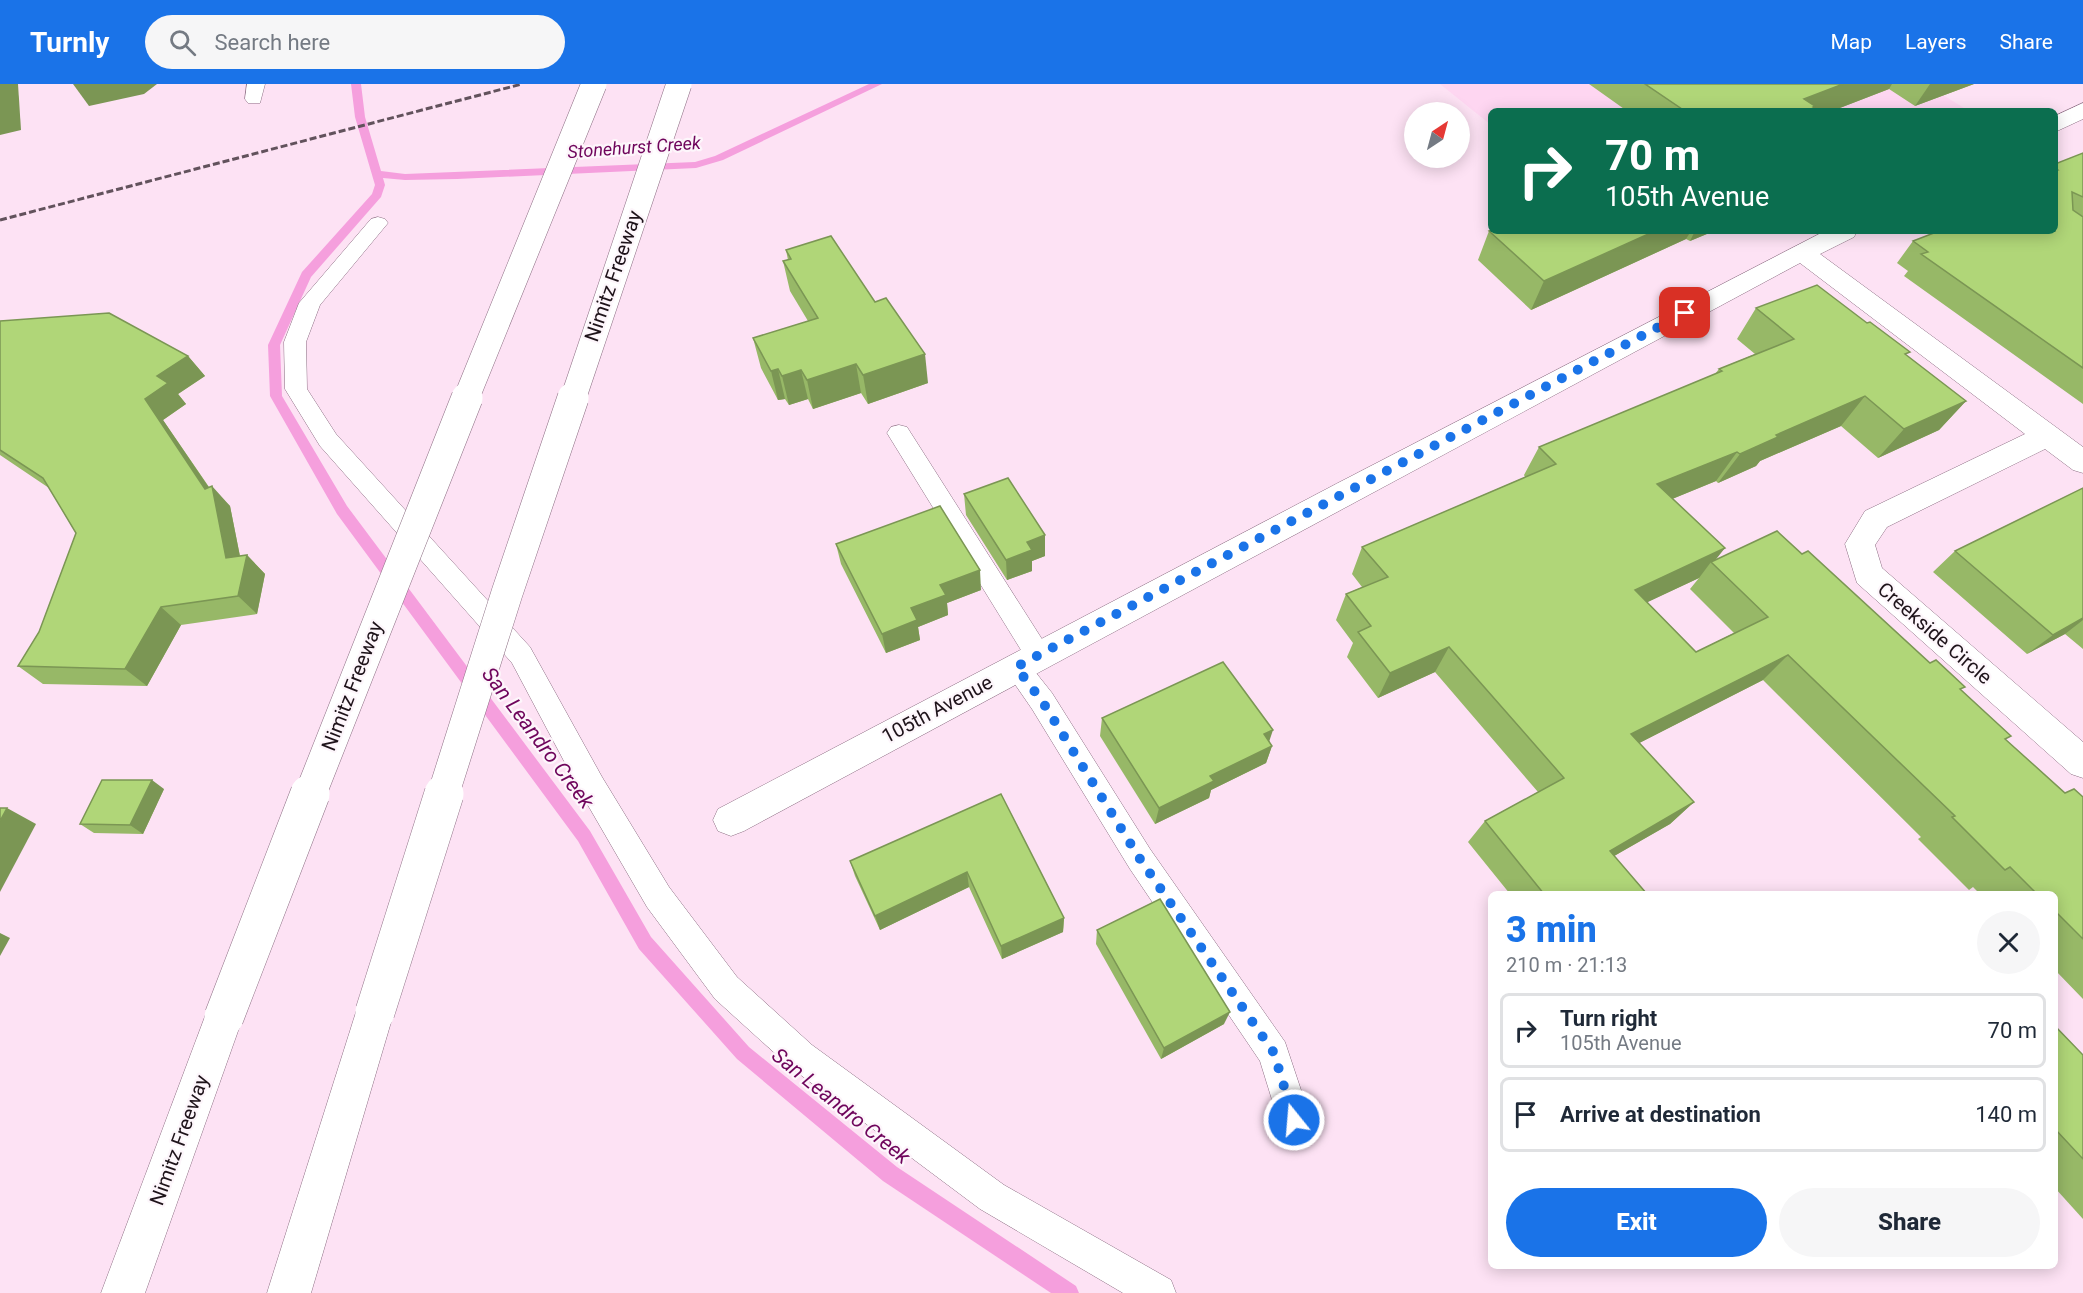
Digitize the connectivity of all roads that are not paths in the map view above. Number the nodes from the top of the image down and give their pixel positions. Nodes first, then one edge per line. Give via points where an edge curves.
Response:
1 (594, 84) edge
2 (678, 84) edge
3 (2083, 110) edge
4 (2058, 123) edge
5 (378, 223) dead end
6 (1839, 234) edge
7 (1801, 252) junction
8 (899, 433) dead end
9 (2047, 436) junction
10 (2083, 462) edge
11 (1027, 661) junction
12 (2083, 763) edge
13 (732, 820) dead end
14 (1294, 1120) dead end
15 (123, 1293) edge
16 (289, 1293) edge
17 (1158, 1293) edge

1 - 15 main road, Nimitz Freeway, bridge via 394,577
2 - 16 main road, Nimitz Freeway, bridge via 507,593
3 - 4 main road
5 - 17 lane via 310,303 295,342 296,389 328,440 521,655 657,897 726,988 801,1056 992,1197
6 - 7 main road, 105th Avenue
7 - 9 main road
7 - 11 main road, 105th Avenue
8 - 11 lane
9 - 10 main road
9 - 12 main road, Creekside Circle via 1876,519 1860,544 1868,574
11 - 13 main road, 105th Avenue
11 - 14 lane via 1042,701 1140,859 1274,1053

